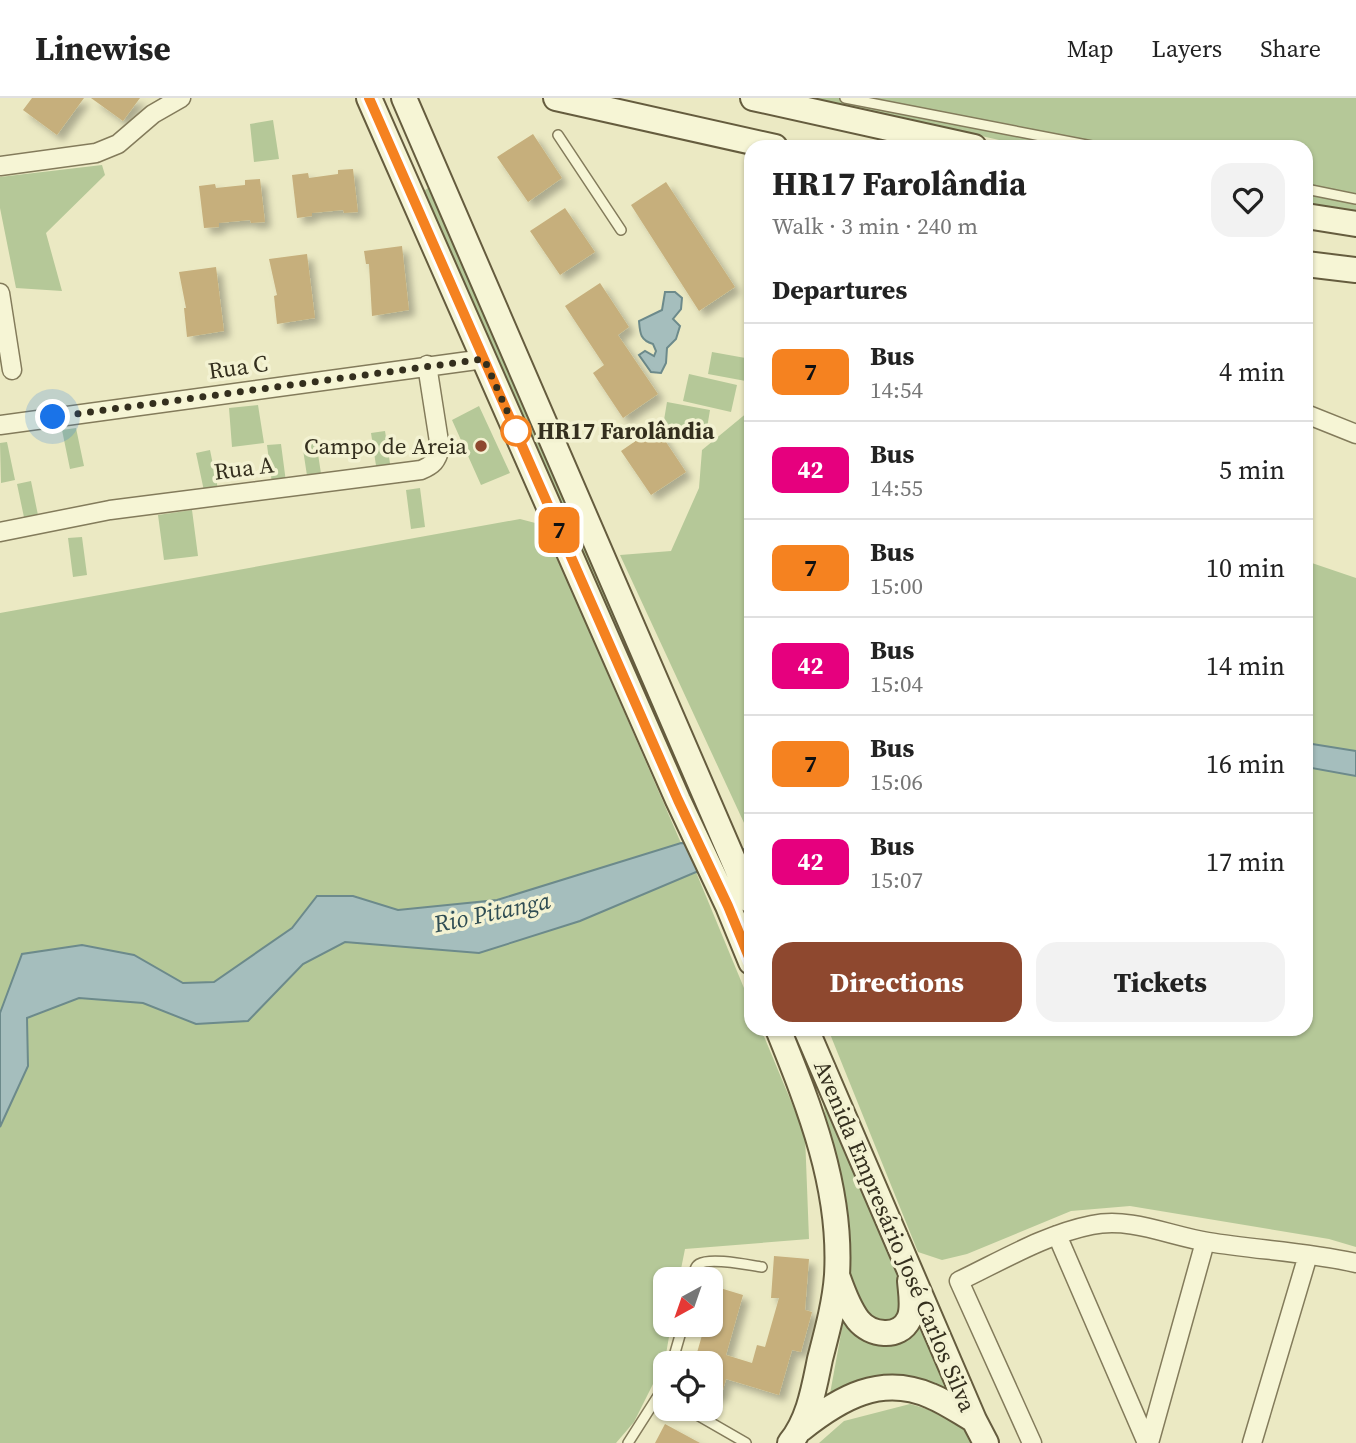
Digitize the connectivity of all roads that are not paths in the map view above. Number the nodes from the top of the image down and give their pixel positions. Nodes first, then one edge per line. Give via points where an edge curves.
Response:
1 (181, 98) edge
2 (369, 98) edge
3 (404, 98) edge
4 (426, 98) edge
5 (556, 98) edge
6 (753, 98) edge
7 (845, 98) edge
8 (415, 122) junction
9 (558, 135) dead end
10 (744, 140) edge
11 (942, 140) edge
12 (1061, 140) edge
13 (0, 166) edge
14 (1313, 190) edge
15 (1356, 199) edge
16 (1313, 217) edge
17 (1356, 224) edge
18 (621, 230) dead end
19 (1317, 266) edge
20 (1356, 270) edge
21 (1356, 276) edge
22 (0, 293) edge
23 (3, 335) edge
24 (484, 359) junction
25 (427, 365) junction
26 (12, 370) dead end
27 (1313, 417) edge
28 (0, 425) edge
29 (1356, 433) edge
30 (0, 532) edge
31 (742, 899) edge
32 (781, 1036) edge
33 (809, 1036) edge
34 (1057, 1235) junction
35 (1205, 1241) junction
36 (1308, 1255) junction
37 (1356, 1263) edge
38 (696, 1267) edge
39 (762, 1267) dead end
40 (910, 1270) junction
41 (837, 1274) junction
42 (653, 1406) edge
43 (974, 1420) junction
44 (708, 1421) edge
45 (796, 1436) edge
46 (628, 1443) edge
47 (746, 1443) edge
48 (986, 1443) edge
49 (1032, 1443) edge
50 (1148, 1443) edge
51 (1252, 1443) edge

1 - 13 street via 107,150
2 - 24 main road
3 - 8 main road
4 - 8 main road
5 - 10 main road
6 - 11 main road
7 - 12 lane
8 - 31 main road via 703,787
9 - 18 lane
14 - 15 lane
16 - 17 main road
19 - 20 main road
19 - 21 street
22 - 23 street
23 - 26 street
24 - 25 street, Rua C
24 - 31 main road via 678,800
25 - 28 street, Rua C
25 - 30 street, Rua A via 440,448 432,466 110,510
27 - 29 street
32 - 41 main road, Avenida Empresário José Carlos Silva via 821,1142 830,1180
33 - 40 main road, Avenida Empresário José Carlos Silva
34 - 35 street via 1093,1224 1119,1224
34 - 49 street via 959,1281
34 - 50 street
35 - 36 street
35 - 50 street
36 - 37 street
36 - 51 street
38 - 39 lane via 717,1262
40 - 41 main road via 910,1319 892,1333 865,1328
40 - 43 main road, Avenida Empresário José Carlos Silva
41 - 45 main road, Avenida Empresário José Carlos Silva via 830,1317
42 - 46 lane
43 - 45 main road via 916,1390 884,1388 841,1400
43 - 48 main road, Avenida Empresário José Carlos Silva
44 - 47 lane

